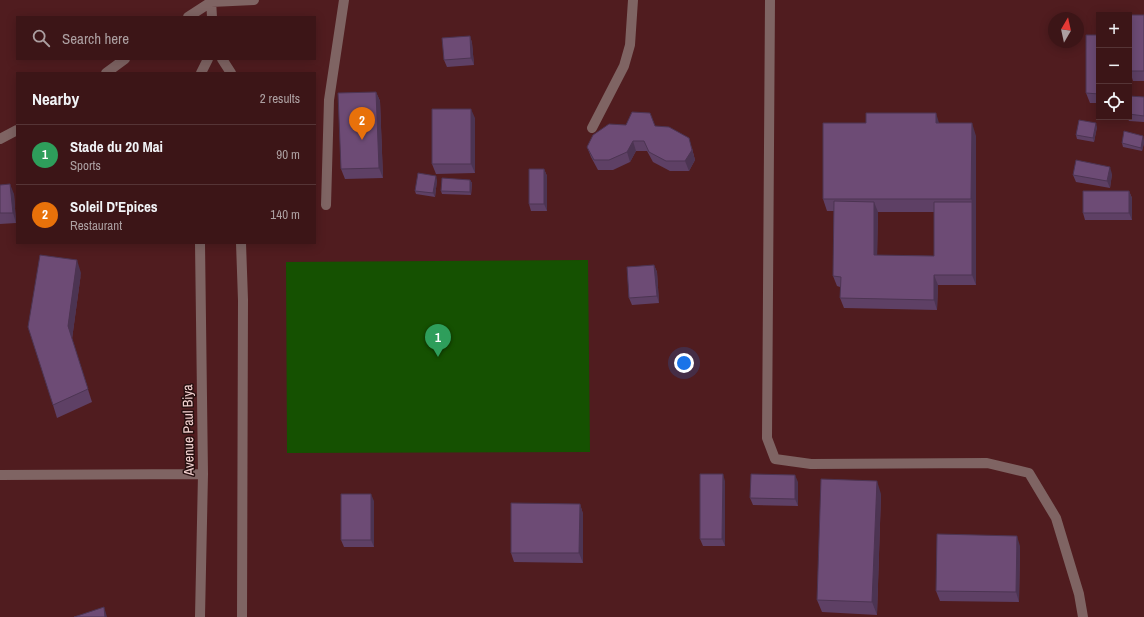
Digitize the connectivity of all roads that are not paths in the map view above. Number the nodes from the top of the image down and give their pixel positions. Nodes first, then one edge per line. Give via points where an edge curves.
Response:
1 (254, 0) edge
2 (344, 0) edge
3 (633, 0) edge
4 (770, 0) edge
5 (211, 1) edge
6 (189, 16) edge
7 (212, 16) edge
8 (124, 60) edge
9 (208, 60) edge
10 (223, 60) edge
11 (107, 72) edge
12 (202, 72) edge
13 (230, 72) edge
14 (592, 128) dead end
15 (16, 130) edge
16 (0, 138) edge
17 (326, 205) dead end
18 (200, 244) edge
19 (241, 244) edge
20 (203, 474) junction
21 (0, 475) edge
22 (200, 617) edge
23 (242, 617) edge
24 (1082, 617) edge

1 - 5 street
2 - 17 street via 329,100
3 - 14 street via 630,45 624,66
4 - 24 street via 767,438 775,459 811,464 987,464 1029,473 1056,518 1079,594
5 - 6 street
5 - 7 street
8 - 11 street
9 - 12 street
10 - 13 street
15 - 16 street
18 - 20 street, Avenue Paul Biya
19 - 23 street
20 - 21 street
20 - 22 street, Avenue Paul Biya

